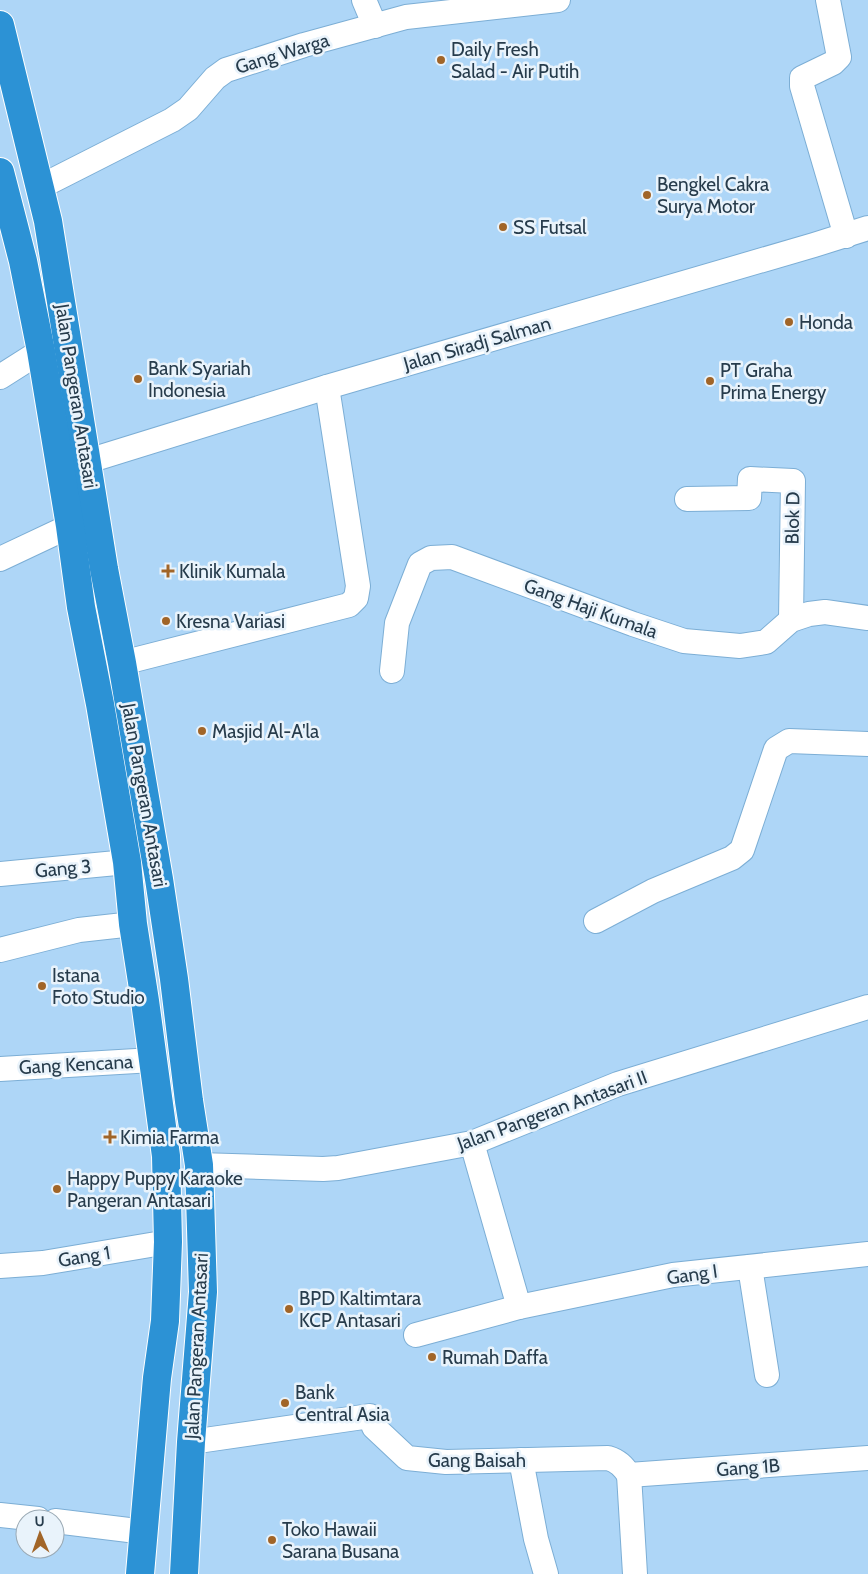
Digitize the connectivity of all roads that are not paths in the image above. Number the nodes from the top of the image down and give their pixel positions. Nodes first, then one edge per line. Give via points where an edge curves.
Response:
1 (364, 0) edge
2 (558, 0) edge
3 (828, 0) edge
4 (0, 25) edge
5 (375, 26) junction
6 (0, 172) edge
7 (40, 187) junction
8 (857, 232) edge
9 (41, 351) junction
10 (0, 377) edge
11 (327, 387) junction
12 (88, 461) junction
13 (687, 499) dead end
14 (70, 526) junction
15 (0, 560) edge
16 (868, 618) edge
17 (792, 620) junction
18 (122, 663) junction
19 (392, 671) dead end
20 (868, 744) edge
21 (127, 862) junction
22 (0, 874) edge
23 (596, 921) dead end
24 (132, 924) junction
25 (0, 950) edge
26 (868, 1007) edge
27 (153, 1060) junction
28 (0, 1069) edge
29 (472, 1143) junction
30 (199, 1165) junction
31 (168, 1242) junction
32 (868, 1254) edge
33 (0, 1266) edge
34 (750, 1267) junction
35 (519, 1308) junction
36 (416, 1335) dead end
37 (767, 1375) dead end
38 (191, 1442) junction
39 (868, 1458) edge
40 (520, 1460) junction
41 (629, 1475) junction
42 (0, 1514) edge
43 (15, 1516) edge
44 (65, 1522) edge
45 (145, 1532) junction
46 (140, 1574) edge
47 (184, 1574) edge
48 (546, 1574) edge
49 (634, 1574) edge

1 - 5 street
2 - 5 street, Gang Warga via 406,17
3 - 8 street via 839,56 833,63 802,78 802,86
4 - 7 highway, Jalan Pangeran Antasari
5 - 7 street, Gang Warga via 226,70 188,109 172,120
6 - 9 highway, Jalan Pangeran Antasari via 23,261
7 - 12 highway, Jalan Pangeran Antasari
8 - 11 street, Jalan Siradj Salman
9 - 10 street
9 - 14 highway, Jalan Pangeran Antasari
11 - 12 street, Jalan Siradj Salman
11 - 18 street via 358,586 356,598 349,605
12 - 18 highway, Jalan Pangeran Antasari
13 - 17 street, Blok D via 748,498 750,478 793,481
14 - 15 street
14 - 21 highway, Jalan Pangeran Antasari via 81,607
16 - 17 street, Gang Haji Kumala via 825,612
17 - 19 street, Gang Haji Kumala via 766,642 740,646 684,641 452,557 431,558 420,564 397,623
18 - 30 highway, Jalan Pangeran Antasari via 161,888
20 - 23 street via 789,741 776,749 742,850 732,858 653,891
21 - 22 street, Gang 3
21 - 24 highway, Jalan Pangeran Antasari
24 - 25 street via 79,930
24 - 27 highway, Jalan Pangeran Antasari
26 - 29 street, Jalan Pangeran Antasari II via 618,1084
27 - 28 street, Gang Kencana
27 - 31 highway, Jalan Pangeran Antasari via 166,1156
29 - 30 street, Jalan Pangeran Antasari II via 330,1169
29 - 35 street
30 - 38 highway, Jalan Pangeran Antasari via 203,1292
31 - 33 street, Gang 1
31 - 45 highway, Jalan Pangeran Antasari via 165,1321 157,1378
32 - 34 street, Gang I
34 - 35 street, Gang I via 673,1275
34 - 37 street
35 - 36 street, Gang I
38 - 40 street, Gang Baisah via 370,1416 374,1427 407,1458 446,1462
38 - 47 highway, Jalan Pangeran Antasari
39 - 41 street, Gang 1B
40 - 41 street, Gang Baisah via 608,1458 617,1461
40 - 48 street
41 - 49 street
42 - 43 street
44 - 45 street
45 - 46 highway, Jalan Pangeran Antasari

